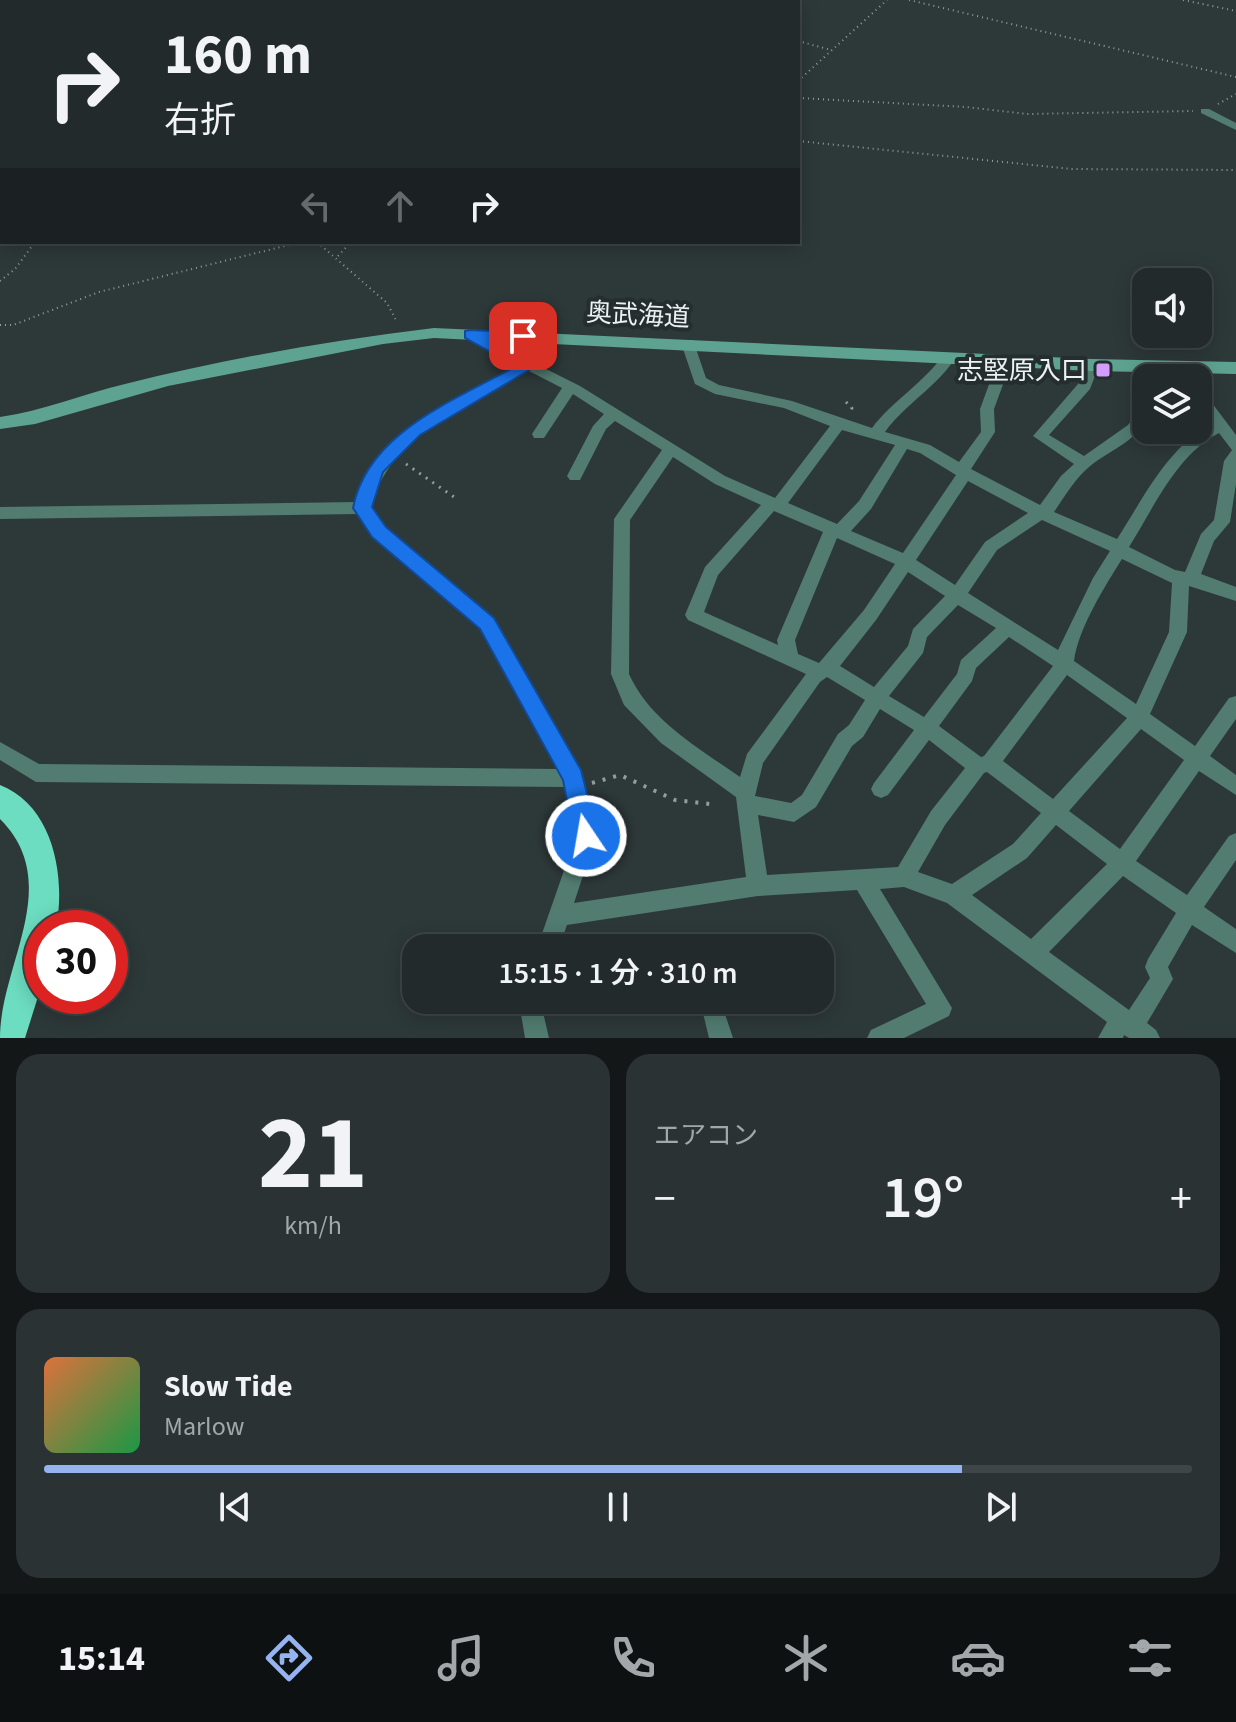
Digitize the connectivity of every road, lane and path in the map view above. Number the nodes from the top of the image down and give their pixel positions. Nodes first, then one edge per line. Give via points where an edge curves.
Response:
1 (887, 0) edge
2 (909, 0) edge
3 (1183, 0) edge
4 (1236, 11) edge
5 (800, 42) edge
6 (831, 50) junction
7 (1236, 77) edge
8 (800, 79) edge
9 (1236, 94) edge
10 (800, 98) edge
11 (1205, 111) junction
12 (1236, 127) edge
13 (800, 141) edge
14 (1236, 170) edge
15 (34, 244) edge
16 (293, 244) edge
17 (320, 244) edge
18 (349, 244) edge
19 (338, 256) junction
20 (0, 281) edge
21 (0, 325) edge
22 (470, 335) junction
23 (400, 336) junction
24 (688, 343) junction
25 (949, 357) junction
26 (1005, 360) junction
27 (1092, 365) junction
28 (528, 366) junction
29 (1236, 368) edge
30 (1132, 369) edge
31 (1212, 370) edge
32 (570, 387) junction
33 (1212, 413) edge
34 (614, 414) junction
35 (0, 423) edge
36 (839, 424) junction
37 (1221, 426) junction
38 (1132, 430) edge
39 (539, 434) dead end
40 (876, 434) junction
41 (903, 444) junction
42 (1236, 446) edge
43 (670, 450) junction
44 (389, 454) junction
45 (1236, 454) edge
46 (1084, 463) junction
47 (963, 472) junction
48 (575, 476) dead end
49 (454, 497) dead end
50 (774, 505) junction
51 (362, 508) junction
52 (0, 513) edge
53 (1042, 513) junction
54 (836, 531) junction
55 (1119, 549) junction
56 (904, 561) junction
57 (1189, 579) junction
58 (958, 594) junction
59 (1236, 594) edge
60 (1009, 627) junction
61 (790, 658) junction
62 (1065, 664) junction
63 (824, 669) junction
64 (878, 696) junction
65 (1236, 704) edge
66 (1139, 718) junction
67 (928, 729) junction
68 (0, 750) edge
69 (1199, 760) junction
70 (984, 764) junction
71 (573, 778) junction
72 (1236, 786) edge
73 (881, 789) dead end
74 (746, 798) junction
75 (0, 799) edge
76 (710, 804) dead end
77 (1055, 813) junction
78 (1236, 843) edge
79 (1122, 863) junction
80 (904, 877) junction
81 (863, 880) junction
82 (758, 886) junction
83 (954, 895) junction
84 (1189, 910) junction
85 (561, 915) junction
86 (554, 934) edge
87 (1236, 942) edge
88 (1031, 954) junction
89 (532, 1014) edge
90 (714, 1014) edge
91 (1128, 1030) edge
92 (8, 1038) edge
93 (537, 1038) edge
94 (721, 1038) edge
95 (879, 1038) edge

1 - 6 path
2 - 7 path
3 - 4 path
5 - 6 path
6 - 8 path
9 - 11 path
10 - 11 path via 1027,114
11 - 12 street
13 - 14 path via 1072,169
15 - 20 path
16 - 21 path via 99,292 13,325
17 - 19 path
18 - 19 path
19 - 23 path via 396,315
22 - 23 street, 奥武海道
22 - 24 street, 奥武海道
22 - 28 street
23 - 35 street, 奥武海道 via 168,380
24 - 25 street, 奥武海道
24 - 36 street via 700,381
25 - 26 street, 奥武海道
25 - 40 street via 888,414
26 - 27 street, 奥武海道
26 - 47 street via 987,409 988,432
27 - 30 street, 奥武海道
27 - 46 street via 1085,386 1040,436
28 - 32 street
28 - 44 street via 414,431
29 - 31 street, 奥武海道
32 - 34 street
32 - 39 street
33 - 37 street
34 - 43 street
34 - 48 street via 600,426
36 - 40 street
36 - 50 street
37 - 42 street
37 - 55 street via 1199,437 1168,473
38 - 46 street
40 - 41 street
41 - 47 street via 925,449
41 - 54 street via 865,505
43 - 50 street
43 - 74 street via 622,519 620,674 631,699 668,737
44 - 49 path
44 - 51 street via 375,469
45 - 57 street via 1222,522 1207,538
46 - 53 street
47 - 53 street
47 - 56 street
50 - 54 street
50 - 61 street via 711,572 694,615
51 - 52 street
51 - 71 street via 379,532 487,623
53 - 55 street
53 - 58 street via 991,546
54 - 56 street
54 - 61 street via 786,640
55 - 57 street
55 - 62 street via 1067,648
56 - 58 street
56 - 63 street via 870,615
57 - 59 street
57 - 66 street via 1181,581 1178,632
58 - 60 street
58 - 64 street via 919,634 917,648
60 - 62 street
60 - 67 street via 967,665 966,676
61 - 63 street
62 - 66 street
62 - 70 street
63 - 64 street
63 - 74 street via 754,760
64 - 67 street
64 - 74 street via 809,801 794,813
65 - 69 street
66 - 69 street
66 - 77 street
67 - 70 street
67 - 73 street
68 - 71 street via 36,773
69 - 72 street
69 - 79 street
70 - 77 street
70 - 80 street via 938,818
71 - 76 path via 592,783 620,775 690,805
71 - 85 street via 586,836
74 - 82 street
75 - 92 highway via 29,826 46,866 45,915
77 - 79 street
77 - 83 street via 1020,851
78 - 84 street
79 - 84 street
79 - 88 street
80 - 81 street
80 - 83 street
81 - 82 street
81 - 95 street via 941,1008
82 - 85 street
83 - 88 street
84 - 87 street
84 - 91 street via 1156,967 1162,979
85 - 86 street
88 - 91 street
89 - 93 street
90 - 94 street

